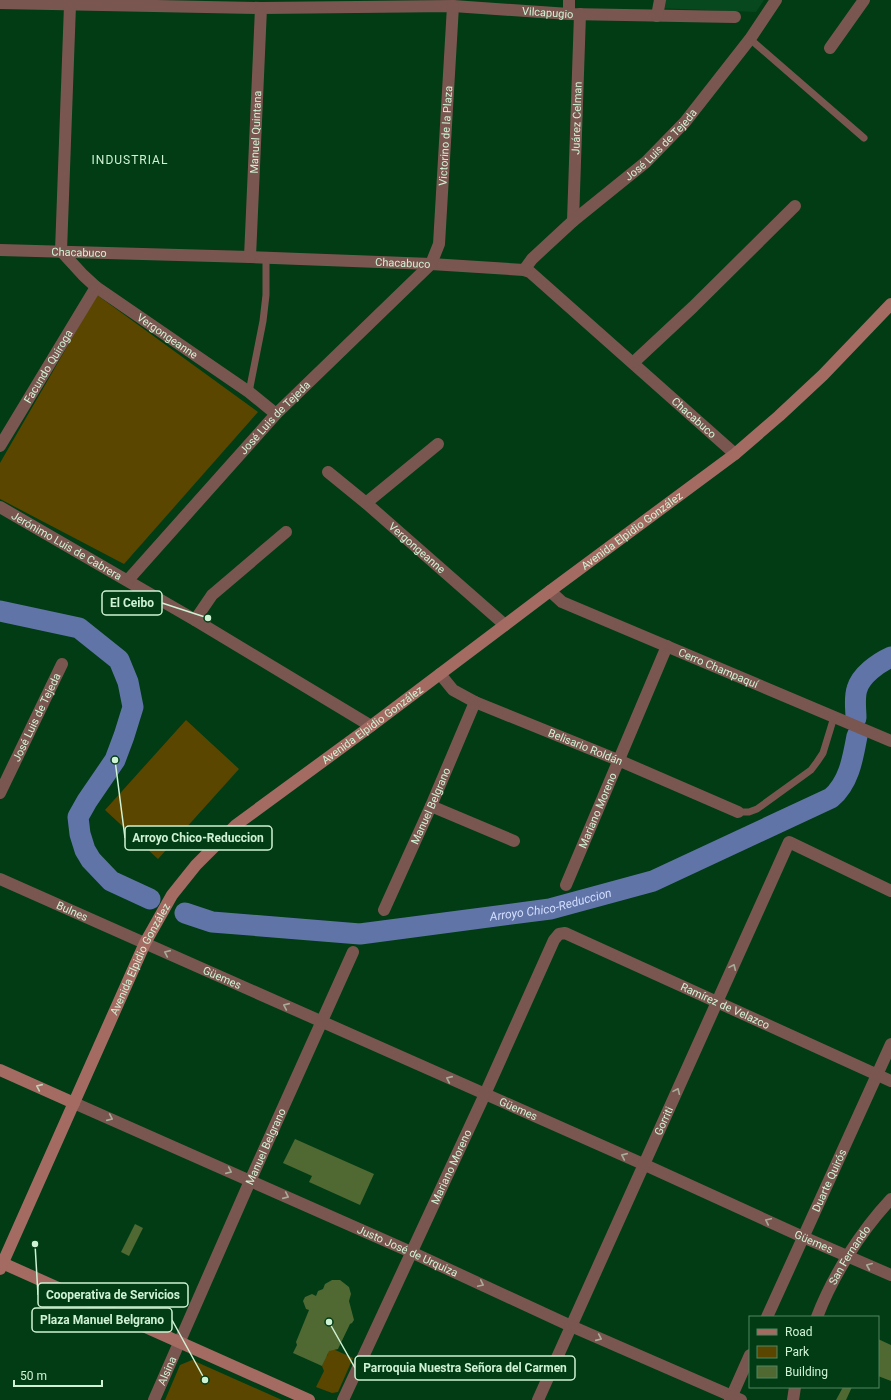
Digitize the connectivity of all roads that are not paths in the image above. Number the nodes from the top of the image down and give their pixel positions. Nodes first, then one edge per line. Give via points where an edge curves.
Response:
1 (569, 0) edge
2 (660, 0) edge
3 (776, 0) edge
4 (864, 0) edge
5 (0, 3) edge
6 (460, 4) edge
7 (70, 5) junction
8 (261, 8) junction
9 (575, 14) junction
10 (657, 16) junction
11 (735, 17) dead end
12 (750, 39) junction
13 (830, 48) dead end
14 (864, 138) dead end
15 (795, 206) dead end
16 (573, 221) junction
17 (0, 250) edge
18 (61, 251) junction
19 (250, 257) junction
20 (266, 257) junction
21 (431, 264) junction
22 (524, 270) junction
23 (96, 287) junction
24 (889, 308) edge
25 (634, 362) junction
26 (248, 392) junction
27 (276, 414) junction
28 (438, 444) dead end
29 (0, 446) edge
30 (735, 454) junction
31 (328, 472) dead end
32 (366, 503) junction
33 (0, 507) edge
34 (286, 532) dead end
35 (128, 580) junction
36 (550, 591) junction
37 (195, 620) junction
38 (504, 625) junction
39 (667, 646) junction
40 (62, 664) dead end
41 (440, 674) junction
42 (475, 702) junction
43 (834, 717) junction
44 (371, 726) junction
45 (891, 741) edge
46 (618, 760) junction
47 (0, 793) edge
48 (431, 806) junction
49 (738, 812) joint
50 (514, 841) dead end
51 (0, 879) edge
52 (566, 885) dead end
53 (891, 890) edge
54 (384, 910) dead end
55 (559, 934) joint
56 (145, 943) junction
57 (353, 952) dead end
58 (717, 1003) junction
59 (321, 1022) junction
60 (891, 1044) edge
61 (0, 1070) edge
62 (877, 1075) junction
63 (891, 1081) edge
64 (485, 1094) junction
65 (74, 1102) junction
66 (643, 1164) junction
67 (250, 1181) junction
68 (891, 1199) edge
69 (803, 1237) junction
70 (412, 1252) junction
71 (848, 1257) junction
72 (1, 1265) edge
73 (891, 1275) edge
74 (767, 1316) edge
75 (817, 1316) edge
76 (571, 1326) junction
77 (180, 1342) junction
78 (749, 1358) edge
79 (795, 1388) edge
80 (734, 1399) edge
81 (154, 1400) edge
82 (309, 1400) edge
83 (343, 1400) edge
84 (538, 1400) edge
85 (793, 1400) edge

1 - 9 street, Juárez Celman
2 - 10 street
3 - 12 street, José Luis de Tejeda
4 - 13 street
5 - 7 street, Vilcapugio
6 - 8 street, Vilcapugio
6 - 9 street, Vilcapugio
6 - 21 street, Victorino de la Plaza via 439,244
7 - 8 street, Vilcapugio
7 - 18 street
8 - 19 street, Manuel Quintana
9 - 10 street, Vilcapugio
9 - 16 street, Juárez Celman
10 - 11 street, Vilcapugio
12 - 14 lane
12 - 16 street, José Luis de Tejeda via 685,122 646,162
15 - 25 street
16 - 22 street, José Luis de Tejeda via 532,259
17 - 18 street, Chacabuco
18 - 19 street, Chacabuco
18 - 23 street, Vergongeanne
19 - 20 street, Chacabuco
20 - 21 street, Chacabuco
20 - 26 lane via 263,321
21 - 22 street, Chacabuco
21 - 27 street, José Luis de Tejeda
22 - 25 street, Chacabuco via 530,272
23 - 26 street, Vergongeanne
23 - 29 street, Facundo Quiroga
24 - 30 main road, Avenida Elpidio González via 823,375
25 - 30 street, Chacabuco
26 - 27 street, Vergongeanne
27 - 35 street, José Luis de Tejeda
28 - 32 street
30 - 36 main road, Avenida Elpidio González
31 - 32 street, Vergongeanne
32 - 38 street, Vergongeanne
33 - 35 street, Jerónimo Luis de Cabrera
34 - 37 street via 212,595
35 - 37 street, Jerónimo Luis de Cabrera
36 - 38 main road, Avenida Elpidio González
36 - 39 street, Cerro Champaquí via 562,602
37 - 44 street, Jerónimo Luis de Cabrera
38 - 41 main road, Avenida Elpidio González
39 - 43 street, Cerro Champaquí
39 - 46 street, Mariano Moreno
40 - 47 street, José Luis de Tejeda
41 - 42 street, Belisario Roldán via 453,690
41 - 44 main road, Avenida Elpidio González
42 - 46 street, Belisario Roldán
42 - 48 street, Manuel Belgrano
43 - 45 street, Cerro Champaquí
43 - 49 lane via 823,753 811,770 757,809
44 - 56 main road, Avenida Elpidio González via 236,825 221,839 172,895
46 - 49 street, Belisario Roldán
46 - 52 street, Mariano Moreno
48 - 50 street
48 - 54 street, Manuel Belgrano
51 - 56 street, Bulnes
58 -> 53 street, Gorriti via 789,842
55 - 58 street, Ramírez de Velazco via 565,933
55 - 64 street, Mariano Moreno via 554,940
59 -> 56 street, Güemes
56 - 65 main road, Avenida Elpidio González
57 - 59 street, Manuel Belgrano
58 - 62 street, Ramírez de Velazco
66 -> 58 street, Gorriti
64 -> 59 street, Güemes
59 - 67 street, Manuel Belgrano
60 - 62 street, Duarte Quirós
65 -> 61 main road
62 - 63 street, Ramírez de Velazco
62 - 69 street, Duarte Quirós
66 -> 64 street, Güemes
64 - 70 street, Mariano Moreno
65 -> 67 street, Justo José de Urquiza
65 - 72 main road, Avenida Elpidio González
69 -> 66 street, Güemes
66 - 76 street, Gorriti
67 -> 70 street, Justo José de Urquiza
67 - 77 street, Manuel Belgrano
68 - 71 street, San Fernando via 878,1212
69 - 71 street, Güemes
69 - 74 street, Duarte Quirós
70 -> 76 street, Justo José de Urquiza
70 - 83 street, Mariano Moreno
73 -> 71 street, Güemes
71 - 75 street, San Fernando
72 - 77 main road
76 -> 80 street, Justo José de Urquiza
76 - 84 street, Gorriti
77 - 81 street, Alsina
77 - 82 main road
78 - 80 street
79 - 85 street

